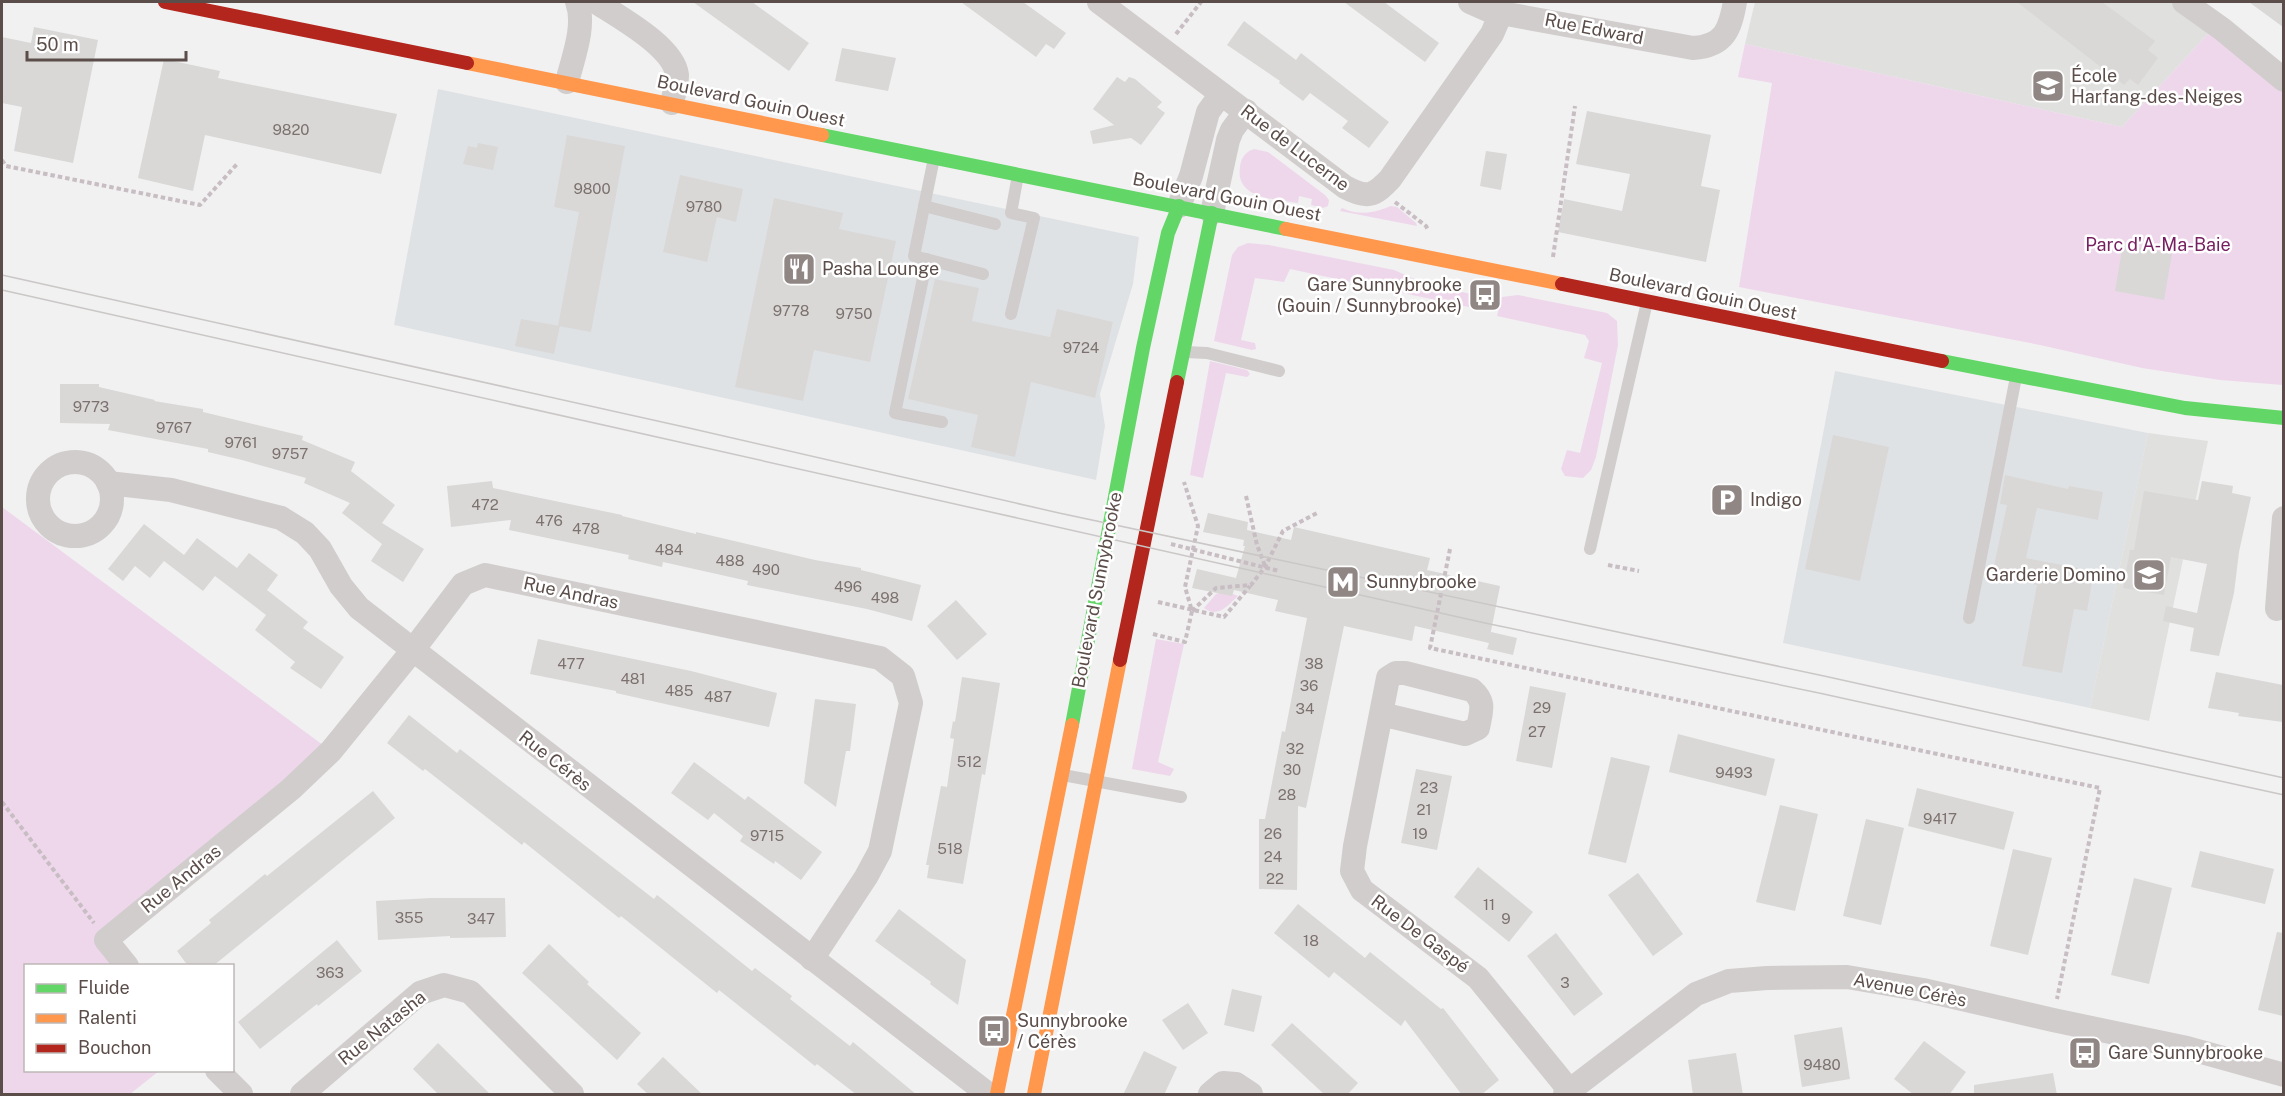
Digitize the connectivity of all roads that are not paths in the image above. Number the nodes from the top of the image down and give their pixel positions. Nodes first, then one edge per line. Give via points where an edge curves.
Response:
1 (165, 2) edge
2 (577, 2) edge
3 (596, 2) edge
4 (1099, 2) edge
5 (1470, 2) edge
6 (1736, 2) edge
7 (2184, 2) edge
8 (1501, 13) junction
9 (2283, 80) edge
10 (567, 82) junction
11 (1221, 94) junction
12 (672, 103) junction
13 (1246, 111) junction
14 (934, 157) junction
15 (1018, 174) junction
16 (924, 206) junction
17 (1179, 206) junction
18 (1212, 213) junction
19 (995, 224) dead end
20 (927, 259) junction
21 (983, 274) dead end
22 (1647, 301) junction
23 (1011, 314) dead end
24 (1184, 352) junction
25 (1279, 370) dead end
26 (2017, 376) junction
27 (2283, 418) edge
28 (942, 422) dead end
29 (108, 483) dead end
30 (2283, 518) edge
31 (1590, 549) dead end
32 (2277, 609) dead end
33 (1969, 618) dead end
34 (413, 650) junction
35 (1381, 714) dead end
36 (1062, 775) junction
37 (1096, 782) junction
38 (1181, 797) dead end
39 (812, 959) junction
40 (125, 964) edge
41 (218, 1072) edge
42 (2283, 1075) edge
43 (1567, 1093) edge
44 (241, 1095) edge
45 (302, 1095) edge
46 (572, 1095) edge
47 (988, 1095) edge
48 (997, 1095) edge
49 (1034, 1095) edge
50 (1210, 1095) edge
51 (1251, 1095) edge

1 - 10 main road, Boulevard Gouin Ouest
2 - 10 street via 580,26
3 - 12 street via 670,57 677,77
4 - 11 street, Rue de Lucerne
5 - 8 street, Rue Edward
6 - 8 street, Rue Edward via 1728,30 1718,41 1703,47
7 - 9 street via 2222,28
8 - 13 street, Rue de Lucerne via 1492,34 1445,102 1390,179 1375,193 1362,195 1345,187
10 - 12 main road, Boulevard Gouin Ouest
11 - 13 street, Rue de Lucerne
11 - 17 street, Boulevard Sunnybrooke via 1208,112
12 - 14 main road, Boulevard Gouin Ouest
13 - 18 street, Boulevard Sunnybrooke via 1228,140
14 - 15 main road, Boulevard Gouin Ouest
14 - 16 lane
15 - 17 main road, Boulevard Gouin Ouest
15 - 23 lane via 1011,213 1034,218
16 - 19 lane
16 - 20 lane via 914,256
17 - 18 main road, Boulevard Gouin Ouest
17 - 36 main road, Boulevard Sunnybrooke via 1168,232 1143,348
18 - 22 main road, Boulevard Gouin Ouest
18 - 24 main road, Boulevard Sunnybrooke
20 - 21 lane
20 - 28 lane via 896,413
22 - 26 main road, Boulevard Gouin Ouest
22 - 31 lane
24 - 25 lane via 1207,353
24 - 37 main road, Boulevard Sunnybrooke
26 - 27 main road, Boulevard Gouin Ouest via 2171,406
26 - 33 lane
29 - 34 street, Rue Cérès via 171,490 281,518 305,533 320,549 358,608
30 - 32 street
34 - 39 street, Rue Cérès
34 - 39 street, Rue Andras via 463,584 485,575 880,658 903,676 911,703 880,851
34 - 40 street, Rue Andras via 331,751 291,789 106,940
35 - 43 street, Rue De Gaspé via 1352,871 1362,890 1478,978
36 - 37 lane
36 - 48 main road, Boulevard Sunnybrooke
37 - 38 lane
37 - 49 main road, Boulevard Sunnybrooke
39 - 47 street, Rue Cérès
41 - 44 street
42 - 43 street, Avenue Cérès via 2187,1048 1923,990 1847,977 1767,978 1729,981 1696,994
45 - 46 street, Rue Natasha via 420,993 444,985 471,992
50 - 51 street via 1223,1083 1236,1084

